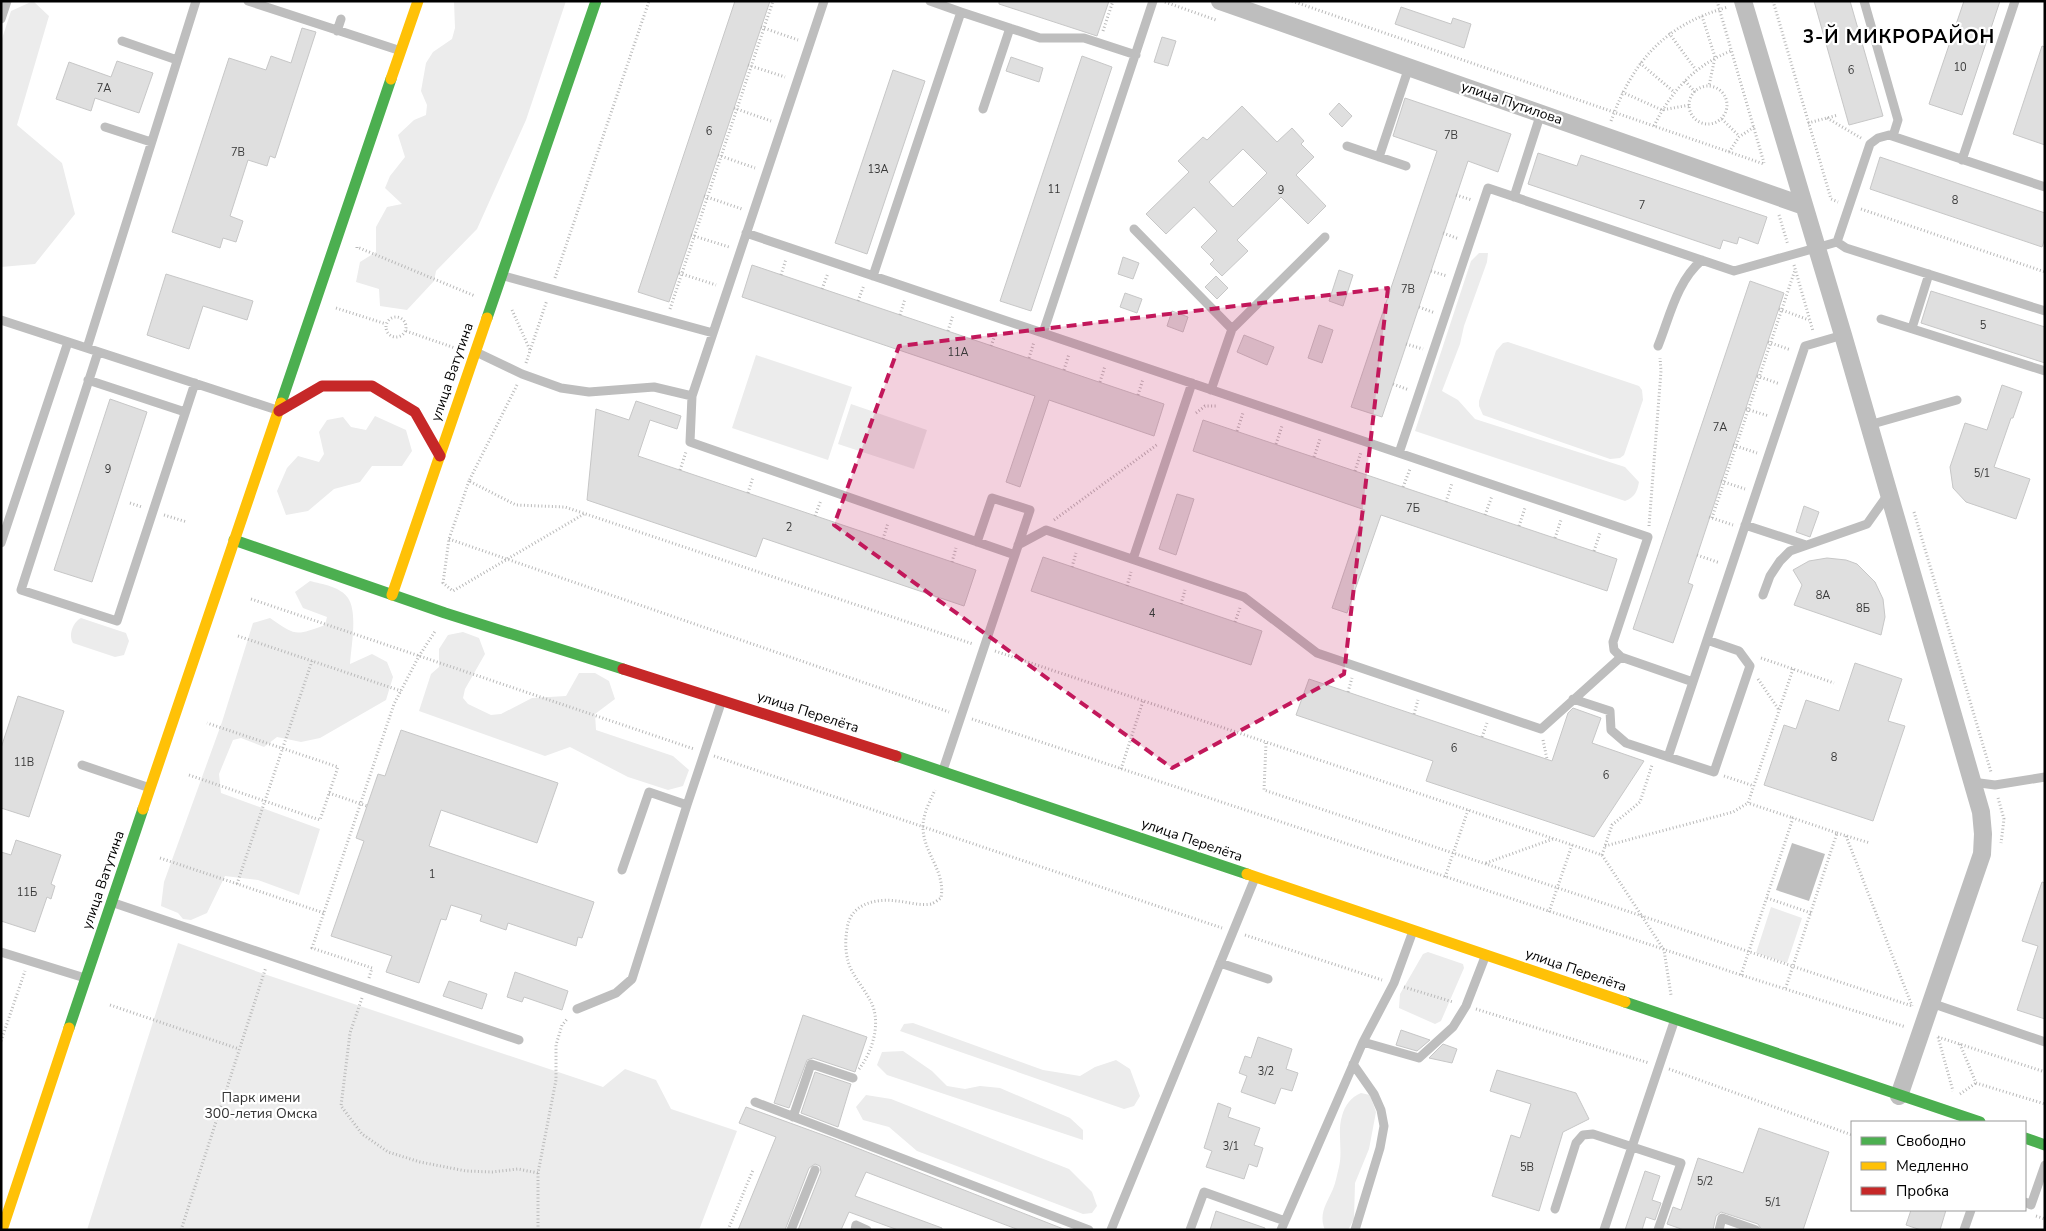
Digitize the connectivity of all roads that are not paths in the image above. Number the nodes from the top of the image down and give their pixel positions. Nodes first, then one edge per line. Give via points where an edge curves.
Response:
1 (7, 1) edge
2 (196, 1) edge
3 (248, 1) edge
4 (418, 1) edge
5 (596, 1) edge
6 (824, 1) edge
7 (930, 1) edge
8 (1153, 1) edge
9 (1220, 1) edge
10 (1743, 1) edge
11 (1864, 1) edge
12 (2015, 1) edge
13 (961, 12) junction
14 (1, 19) edge
15 (341, 19) dead end
16 (1010, 28) junction
17 (337, 31) junction
18 (122, 41) dead end
19 (401, 51) junction
20 (1136, 55) junction
21 (177, 60) junction
22 (1409, 67) junction
23 (983, 109) dead end
24 (1541, 113) junction
25 (105, 127) dead end
26 (1893, 136) junction
27 (151, 142) junction
28 (1347, 146) dead end
29 (1379, 157) junction
30 (1962, 160) junction
31 (1406, 166) dead end
32 (2045, 187) edge
33 (1514, 196) junction
34 (1804, 206) junction
35 (1134, 229) dead end
36 (746, 233) junction
37 (1326, 237) dead end
38 (1837, 242) junction
39 (1817, 247) junction
40 (1702, 260) junction
41 (1929, 274) junction
42 (501, 275) junction
43 (873, 276) junction
44 (2045, 311) edge
45 (1881, 318) dead end
46 (1, 320) edge
47 (1912, 328) junction
48 (1232, 329) junction
49 (713, 333) junction
50 (1042, 333) junction
51 (1843, 335) junction
52 (68, 342) junction
53 (1658, 346) road end
54 (87, 348) junction
55 (98, 352) junction
56 (475, 352) junction
57 (2045, 371) edge
58 (88, 380) junction
59 (194, 383) junction
60 (1192, 383) junction
61 (1211, 390) junction
62 (692, 396) junction
63 (1957, 400) dead end
64 (279, 411) junction
65 (185, 412) junction
66 (1869, 425) junction
67 (1399, 453) junction
68 (440, 456) junction
69 (1889, 493) junction
70 (1745, 527) junction
71 (234, 540) junction
72 (977, 542) junction
73 (1, 543) edge
74 (1018, 545) junction
75 (1806, 546) junction
76 (1015, 555) junction
77 (1133, 559) junction
78 (392, 595) junction
79 (1763, 595) dead end
80 (1707, 640) junction
81 (1620, 657) junction
82 (1693, 682) junction
83 (1573, 699) junction
84 (722, 701) junction
85 (1668, 757) junction
86 (82, 765) dead end
87 (943, 771) junction
88 (2045, 777) edge
89 (1972, 782) junction
90 (150, 788) junction
91 (687, 804) junction
92 (622, 870) dead end
93 (1255, 877) junction
94 (111, 902) junction
95 (1413, 931) junction
96 (1, 952) edge
97 (1486, 956) junction
98 (1220, 963) junction
99 (85, 978) junction
100 (1268, 979) dead end
101 (1931, 1003) junction
102 (577, 1009) road end
103 (1675, 1020) junction
104 (518, 1040) dead end
105 (1363, 1042) junction
106 (2045, 1042) edge
107 (1353, 1064) junction
108 (853, 1078) road end
109 (1900, 1096) junction
110 (755, 1102) dead end
111 (793, 1117) junction
112 (1977, 1121) edge
113 (2026, 1138) edge
114 (2045, 1145) edge
115 (1632, 1147) junction
116 (2045, 1166) edge
117 (815, 1170) dead end
118 (2026, 1202) edge
119 (1555, 1209) dead end
120 (1971, 1211) edge
121 (1283, 1225) edge
122 (2, 1230) edge
123 (790, 1230) edge
124 (854, 1230) edge
125 (867, 1230) edge
126 (1089, 1230) edge
127 (1111, 1230) edge
128 (1190, 1230) edge
129 (1355, 1230) edge
130 (1604, 1230) edge
131 (1658, 1230) edge
132 (1718, 1230) edge
133 (1756, 1230) edge
134 (1964, 1230) edge

1 - 14 lane
2 - 21 lane
3 - 17 lane
4 - 19 main road, улица Ватутина
5 - 42 main road, улица Ватутина
6 - 36 lane
7 - 13 lane
8 - 20 lane
9 - 22 street, улица Путилова
10 - 34 street
11 - 26 lane via 1898,120
12 - 30 lane
13 - 16 lane
13 - 43 lane
15 - 17 lane
16 - 20 lane via 1040,38 1084,38
16 - 23 lane
17 - 19 lane
18 - 21 lane
19 - 64 main road, улица Ватутина
20 - 50 lane
21 - 27 lane
22 - 24 street, улица Путилова
22 - 29 lane
24 - 33 lane
24 - 34 street, улица Путилова
25 - 27 lane
26 - 30 lane
26 - 38 lane via 1878,138 1870,144
27 - 54 lane
28 - 29 lane
29 - 31 lane
30 - 32 lane
33 - 40 lane
33 - 67 lane via 1488,188
34 - 39 street
35 - 48 lane
36 - 43 lane
36 - 49 lane
37 - 48 lane
38 - 39 lane
38 - 41 lane via 1846,248
39 - 40 lane via 1734,271
39 - 51 street
40 - 53 lane via 1683,282
41 - 44 lane
41 - 47 lane
42 - 49 lane
42 - 56 main road, улица Ватутина
43 - 50 lane
45 - 47 lane
46 - 52 lane
47 - 57 lane
48 - 61 lane
49 - 62 lane
50 - 60 lane
51 - 66 street
51 - 70 lane via 1805,346
52 - 54 lane
52 - 73 lane
54 - 55 lane
55 - 58 lane
55 - 59 lane
56 - 62 lane via 561,388 589,392 654,387
56 - 68 main road, улица Ватутина
58 - 65 lane
58 - 65 lane via 21,590 29,593 117,621
59 - 64 lane
59 - 65 lane
60 - 61 lane
60 - 77 lane
61 - 67 lane via 1246,405
62 - 72 lane via 690,442
63 - 66 lane
64 - 68 main road via 322,386 372,386 415,412
64 - 71 main road, улица Ватутина
66 - 69 street
67 - 81 lane via 1648,537 1613,642
68 - 78 main road, улица Ватутина
69 - 75 lane via 1867,524
69 - 89 street
70 - 75 lane
70 - 80 lane
71 - 78 main road
71 - 90 main road, улица Ватутина
72 - 74 lane via 992,498 1030,510
72 - 76 lane
74 - 76 lane
74 - 77 lane via 1046,530
75 - 79 lane via 1790,551 1780,561
76 - 87 lane
77 - 83 lane via 1244,597 1317,653 1541,729
78 - 84 main road, улица Перелёта
80 - 82 lane
80 - 85 lane via 1739,651 1750,666 1714,772
81 - 82 lane
81 - 83 lane
82 - 85 lane
83 - 85 lane via 1610,711 1611,730 1626,743
84 - 87 main road, улица Перелёта
84 - 91 lane
86 - 90 lane
87 - 93 main road, улица Перелёта
88 - 89 lane via 1995,785
89 - 101 street via 1981,812 1982,854
90 - 94 main road, улица Ватутина
91 - 92 lane via 649,792
91 - 102 lane via 632,979 616,993
93 - 95 main road, улица Перелёта
93 - 98 lane
94 - 99 main road, улица Ватутина
94 - 104 lane
95 - 97 main road, улица Перелёта
95 - 105 lane via 1394,983
96 - 99 lane
97 - 103 main road, улица Перелёта
97 - 105 lane via 1466,1006 1453,1027 1419,1058
98 - 100 lane
98 - 127 lane
99 - 122 main road, улица Ватутина
101 - 106 lane
101 - 109 street
103 - 109 main road, улица Перелёта
103 - 115 lane
105 - 107 lane
107 - 121 lane
107 - 129 lane via 1374,1094 1384,1126
108 - 111 lane via 811,1064
109 - 112 main road, улица Перелёта
110 - 111 lane
111 - 126 lane
113 - 114 main road
115 - 119 lane via 1593,1134 1579,1138
115 - 130 lane
115 - 131 lane via 1681,1163
116 - 118 lane via 2032,1204
117 - 123 lane
120 - 134 lane
121 - 128 lane via 1204,1192
124 - 125 lane via 856,1225
132 - 133 lane via 1722,1218

